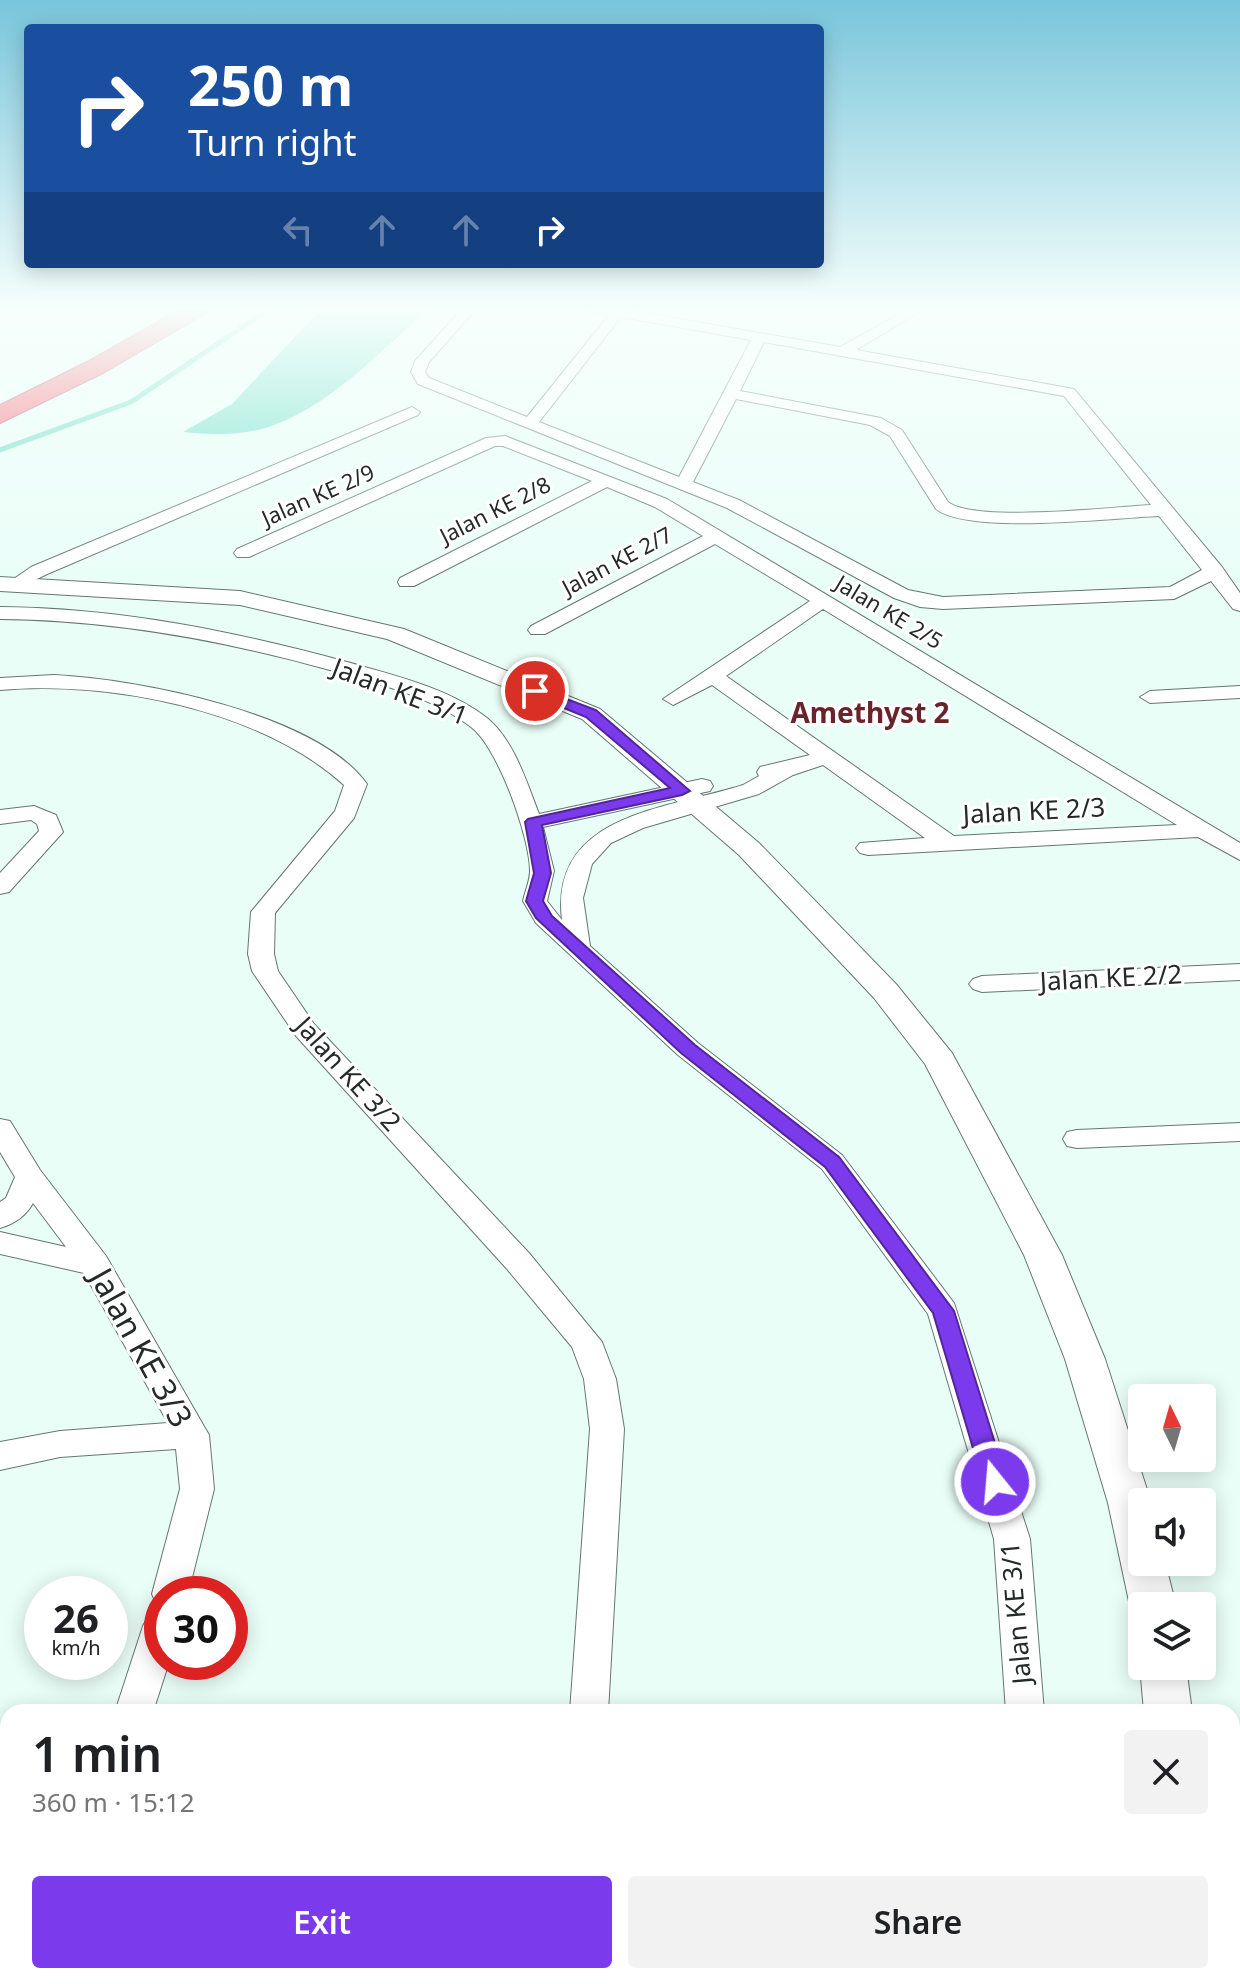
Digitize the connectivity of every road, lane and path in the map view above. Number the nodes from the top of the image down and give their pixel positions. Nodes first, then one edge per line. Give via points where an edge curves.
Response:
1 (29, 401) edge
2 (475, 401) edge
3 (548, 401) edge
4 (729, 401) edge
5 (768, 401) edge
6 (1076, 401) edge
7 (412, 412) dead end
8 (0, 415) edge
9 (530, 423) junction
10 (499, 439) joint
11 (604, 482) junction
12 (685, 482) junction
13 (1165, 510) junction
14 (718, 535) junction
15 (243, 553) dead end
16 (1215, 571) junction
17 (407, 582) dead end
18 (9, 584) edge
19 (823, 601) junction
20 (1240, 605) edge
21 (0, 613) edge
22 (538, 630) dead end
23 (713, 676) junction
24 (0, 684) edge
25 (1240, 692) edge
26 (1150, 697) dead end
27 (673, 699) dead end
28 (825, 757) junction
29 (690, 798) junction
30 (0, 817) edge
31 (533, 822) junction
32 (1204, 830) junction
33 (949, 844) junction
34 (868, 848) dead end
35 (1240, 853) edge
36 (0, 887) edge
37 (578, 950) junction
38 (1240, 972) edge
39 (982, 984) dead end
40 (0, 1128) edge
41 (1240, 1132) edge
42 (1077, 1139) dead end
43 (30, 1177) junction
44 (0, 1218) edge
45 (0, 1243) edge
46 (95, 1264) junction
47 (192, 1435) junction
48 (0, 1456) edge
49 (1128, 1497) edge
50 (175, 1576) edge
51 (144, 1680) edge
52 (1165, 1680) edge
53 (137, 1704) edge
54 (590, 1704) edge
55 (1024, 1704) edge
56 (1167, 1704) edge

1 - 8 highway
2 - 9 street
3 - 9 street
4 - 12 street
5 - 13 street via 888,427 952,513 988,518
6 - 13 street
7 - 18 street
9 - 12 street
10 - 11 street, Jalan KE 2/5
10 - 15 street, Jalan KE 2/9
11 - 14 street, Jalan KE 2/5 via 661,503
11 - 17 street, Jalan KE 2/8
12 - 16 street via 920,601 1174,593
13 - 16 street
14 - 19 street, Jalan KE 2/5
14 - 22 street, Jalan KE 2/7
16 - 20 street
18 - 29 street via 240,598 395,634 591,714
19 - 23 street
19 - 32 street, Jalan KE 2/5
21 - 31 street, Jalan KE 3/1 via 118,618 225,636 365,673 424,695 482,724
23 - 27 street
23 - 28 street
24 - 54 street, Jalan KE 3/2 via 109,685 264,724 356,784 346,813 263,912 265,971 305,1030 586,1342 600,1379 607,1429
25 - 26 street
28 - 29 street via 785,770 767,785
28 - 33 street
29 - 31 street
29 - 37 street via 608,834 584,852 569,916
29 - 49 street via 749,849 885,991 940,1060 1048,1268 1085,1359
30 - 36 street via 34,813 48,820 51,832
31 - 37 street, Jalan KE 3/1 via 543,873 535,901
32 - 33 street, Jalan KE 2/3
32 - 35 street, Jalan KE 2/5
33 - 34 street, Jalan KE 2/3
37 - 55 street, Jalan KE 3/1 via 688,1049 832,1162 943,1311 1012,1539
38 - 39 street, Jalan KE 2/2
40 - 43 street, Jalan KE 3/3
41 - 42 street
43 - 44 street via 18,1204
43 - 46 street, Jalan KE 3/3
45 - 46 street
46 - 47 street, Jalan KE 3/3
47 - 48 street via 60,1444
47 - 50 street, Jalan KE 3/3 via 197,1489
51 - 53 street
52 - 56 street

